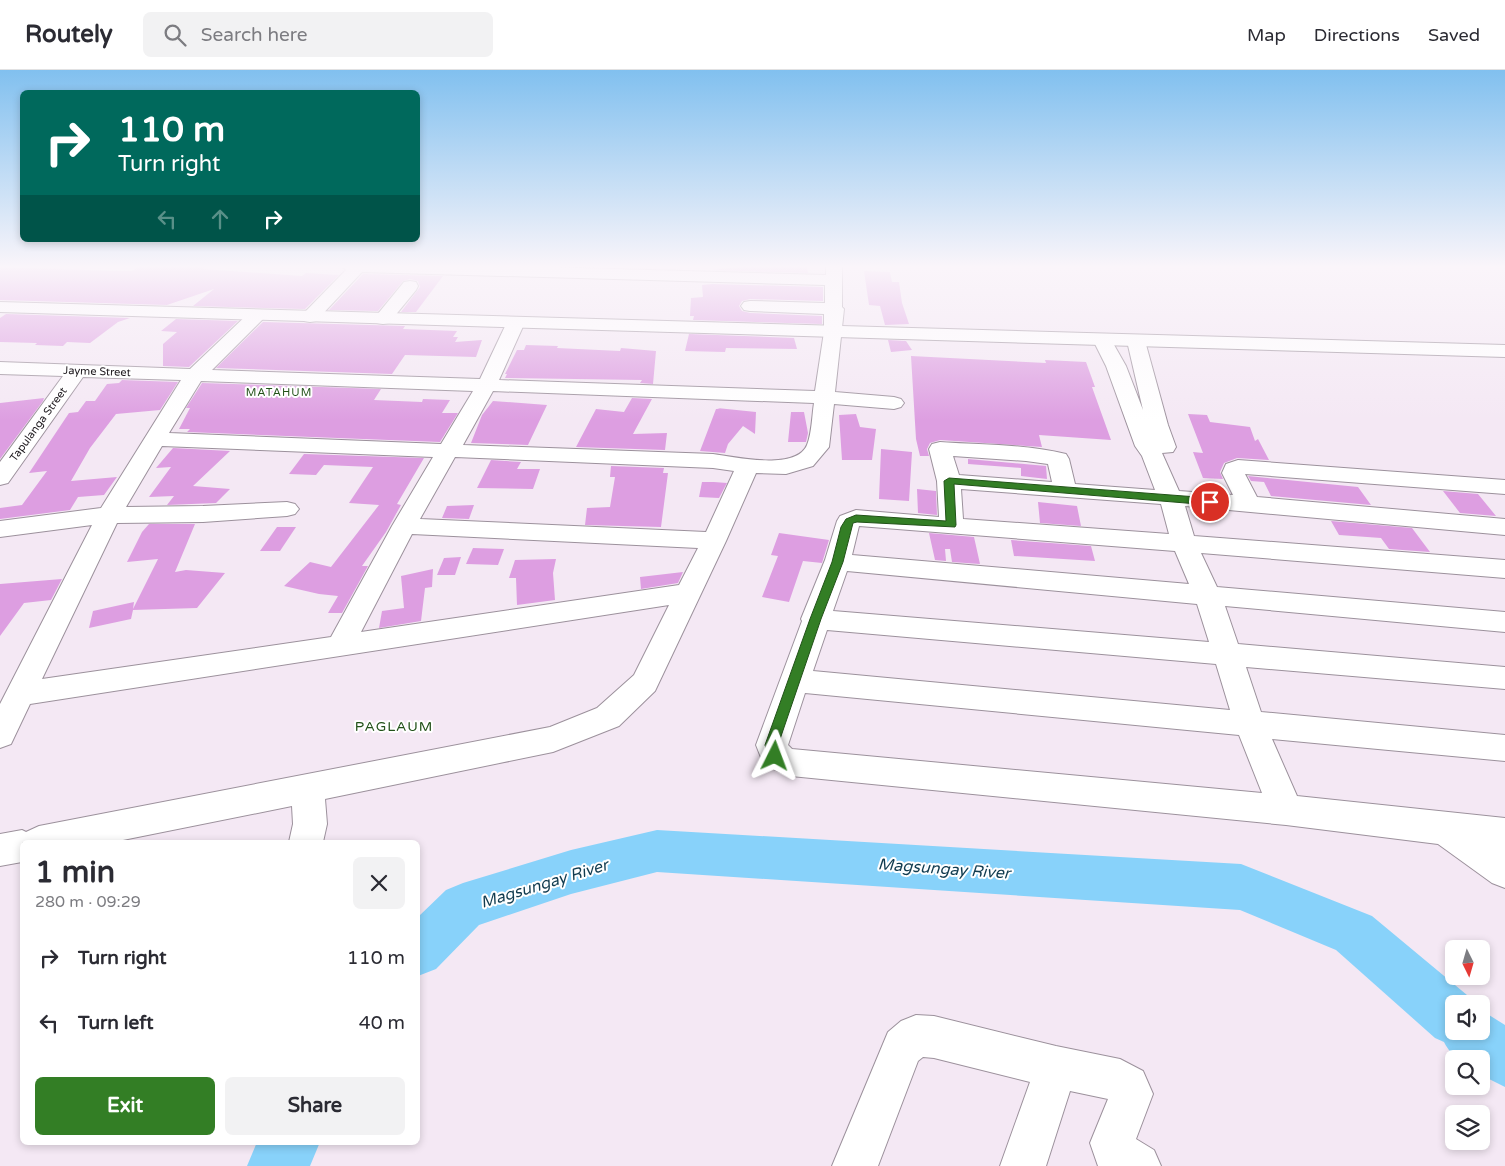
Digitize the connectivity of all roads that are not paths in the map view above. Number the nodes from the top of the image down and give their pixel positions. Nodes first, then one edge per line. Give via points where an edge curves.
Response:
1 (254, 318) edge
2 (388, 318) edge
3 (818, 318) edge
4 (834, 321) junction
5 (516, 322) junction
6 (1102, 340) junction
7 (1136, 341) junction
8 (1505, 351) edge
9 (1116, 366) junction
10 (0, 368) edge
11 (1141, 368) junction
12 (77, 371) junction
13 (194, 376) junction
14 (487, 384) junction
15 (824, 397) junction
16 (894, 403) dead end
17 (1147, 424) junction
18 (155, 439) junction
19 (450, 450) junction
20 (748, 466) junction
21 (0, 478) edge
22 (949, 481) junction
23 (1505, 487) edge
24 (1065, 490) junction
25 (1171, 499) junction
26 (1249, 504) junction
27 (287, 509) dead end
28 (109, 515) junction
29 (951, 525) junction
30 (404, 526) junction
31 (1505, 527) edge
32 (0, 529) edge
33 (714, 541) junction
34 (1184, 543) junction
35 (838, 562) junction
36 (1505, 569) edge
37 (688, 593) junction
38 (1208, 596) junction
39 (815, 619) junction
40 (1505, 622) edge
41 (340, 645) junction
42 (1227, 654) junction
43 (1505, 678) edge
44 (795, 681) junction
45 (22, 694) junction
46 (1250, 724) junction
47 (0, 735) edge
48 (1505, 748) edge
49 (307, 790) junction
50 (1286, 810) junction
51 (1446, 829) junction
52 (1505, 834) edge
53 (49, 840) edge
54 (306, 840) edge
55 (20, 846) edge
56 (0, 850) edge
57 (1505, 871) edge
58 (1056, 1067) junction
59 (855, 1166) edge
60 (1024, 1166) edge
61 (1138, 1166) edge

1 - 13 street
2 - 5 street
3 - 4 street
4 - 5 street
4 - 6 street
4 - 15 street
5 - 14 street
6 - 7 street
6 - 9 street
7 - 8 street
7 - 11 street
9 - 11 street
9 - 17 street
10 - 12 street, Jayme Street
11 - 17 street
12 - 13 street, Jayme Street
12 - 21 street, Tapulanga Street
13 - 14 street, Jayme Street
13 - 18 street
14 - 15 street, Jayme Street
14 - 19 street
15 - 16 street, Jayme Street
15 - 20 street via 818,447 805,461 786,466
17 - 25 street via 1165,448 1153,456
18 - 19 street
18 - 28 street
19 - 20 street via 713,461
19 - 30 street
20 - 33 street
22 - 24 street
22 - 24 street via 940,449 1058,459
22 - 29 street
23 - 26 street via 1234,469
24 - 25 street
25 - 26 street
25 - 34 street
26 - 31 street
27 - 28 street
28 - 32 street
28 - 45 street
29 - 34 street
29 - 35 street via 856,518 846,527
30 - 33 street
30 - 41 street
33 - 37 street
34 - 36 street
34 - 38 street
35 - 38 street
35 - 39 street
37 - 41 street
37 - 49 street via 645,683 608,718 553,739
38 - 40 street
38 - 42 street
39 - 42 street
39 - 44 street
41 - 45 street
42 - 43 street
42 - 46 street
44 - 46 street
44 - 50 street via 772,745 775,756 791,762
45 - 47 street
46 - 48 street
46 - 50 street
49 - 53 street
49 - 54 street via 310,824
50 - 51 street
51 - 52 street
51 - 57 street
55 - 56 street
58 - 59 street via 934,1037 916,1036 903,1047
58 - 60 street
58 - 61 street via 1120,1080 1128,1086 1131,1094 1112,1143 1115,1152

